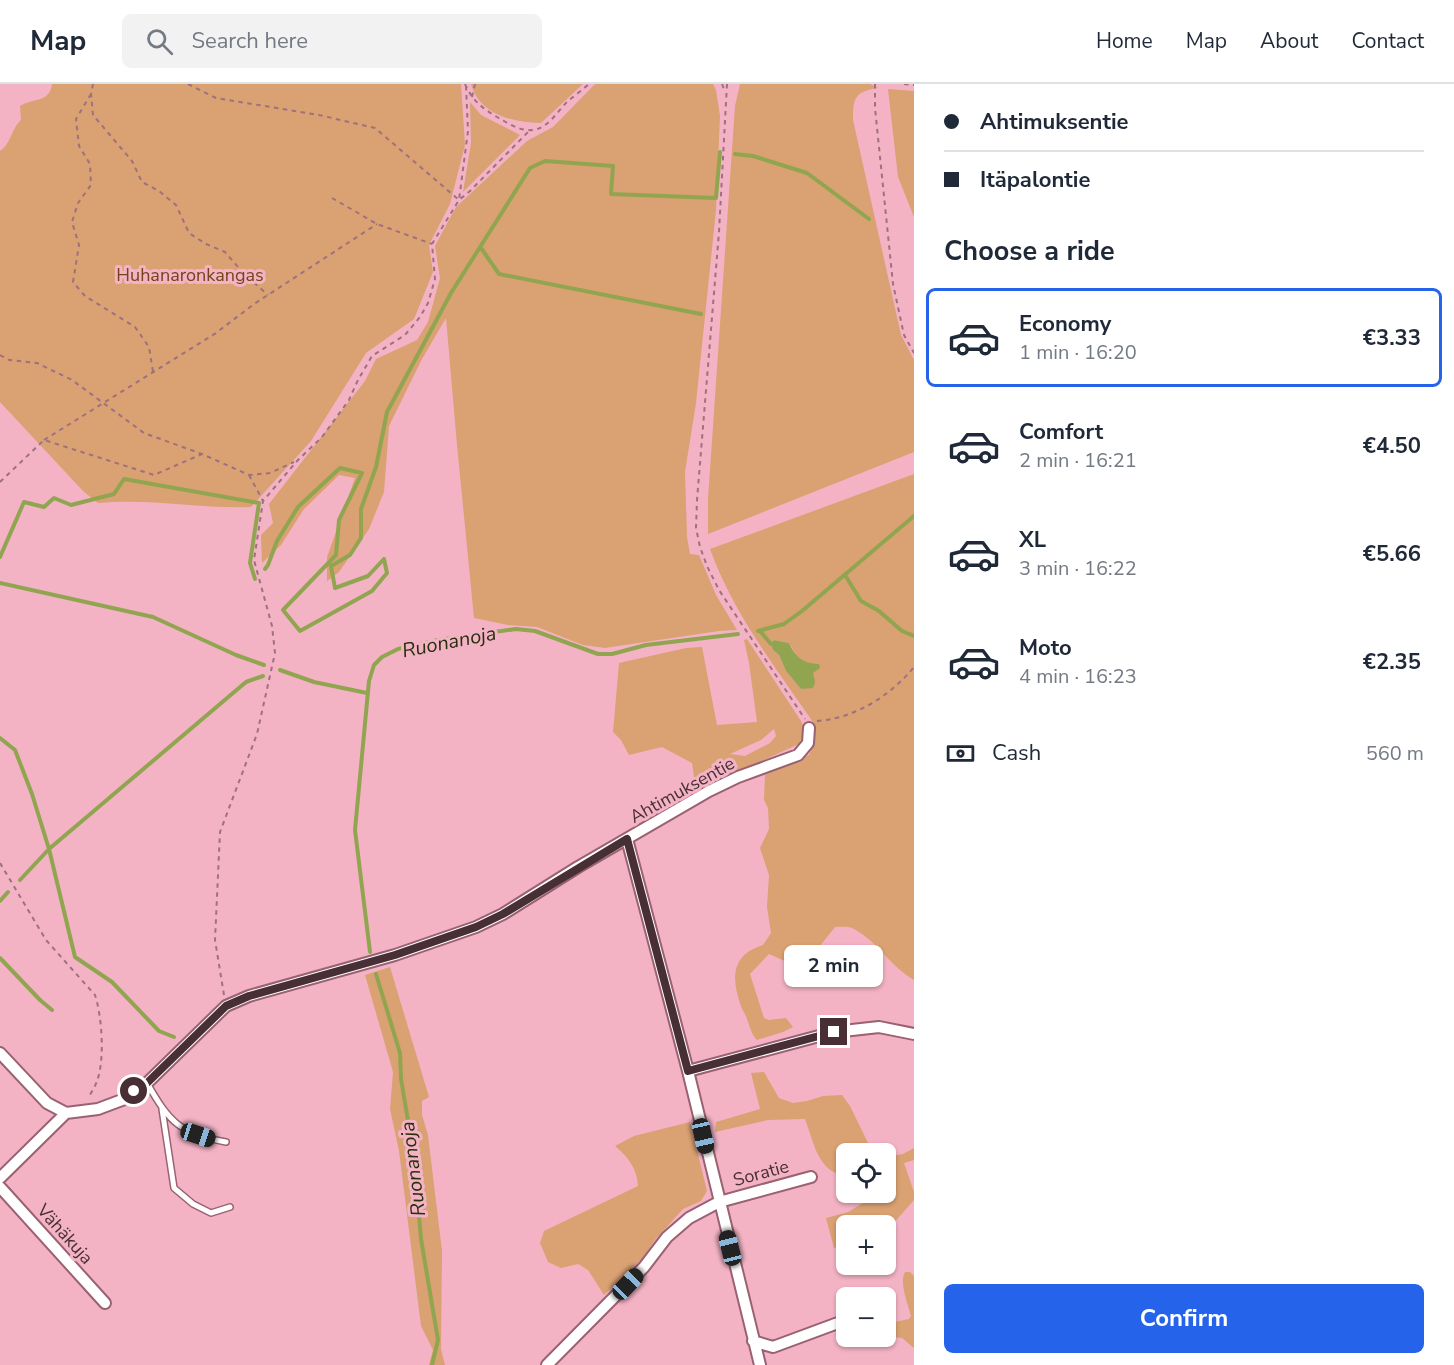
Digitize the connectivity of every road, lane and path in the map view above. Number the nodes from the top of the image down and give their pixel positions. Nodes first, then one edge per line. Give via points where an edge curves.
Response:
1 (93, 84) edge
2 (188, 84) edge
3 (475, 84) edge
4 (589, 84) edge
5 (722, 84) edge
6 (727, 84) edge
7 (875, 84) edge
8 (904, 84) edge
9 (465, 85) edge
10 (914, 85) edge
11 (725, 92) junction
12 (91, 94) junction
13 (472, 97) junction
14 (529, 131) junction
15 (332, 198) dead end
16 (459, 200) junction
17 (377, 224) junction
18 (432, 244) junction
19 (268, 295) junction
20 (914, 353) edge
21 (0, 355) edge
22 (153, 372) junction
23 (102, 403) junction
24 (44, 440) junction
25 (202, 454) junction
26 (297, 461) junction
27 (249, 474) junction
28 (0, 482) edge
29 (263, 501) junction
30 (914, 667) edge
31 (808, 725) junction
32 (627, 839) junction
33 (0, 863) edge
34 (226, 1006) junction
35 (914, 1034) edge
36 (0, 1053) edge
37 (688, 1071) junction
38 (147, 1083) junction
39 (162, 1109) junction
40 (81, 1112) junction
41 (66, 1113) junction
42 (225, 1142) dead end
43 (811, 1177) dead end
44 (0, 1178) edge
45 (0, 1187) edge
46 (719, 1202) junction
47 (230, 1207) dead end
48 (105, 1303) dead end
49 (836, 1324) edge
50 (753, 1341) junction
51 (547, 1365) edge
52 (760, 1365) edge

1 - 12 path
2 - 16 path via 216,98 375,128
3 - 13 path
4 - 14 path via 555,117
5 - 11 path
6 - 11 path
7 - 20 path via 893,285 904,335
8 - 10 path
9 - 13 path
9 - 16 path via 468,131
11 - 31 path via 696,528 706,566 719,590
12 - 19 path via 93,115 132,161 142,182 176,205 189,233 225,252
12 - 22 path via 76,119 79,146 90,164 91,185 78,203 72,222 79,245 73,282 85,296 135,327 149,347
13 - 14 path via 482,108
14 - 16 path
15 - 17 path
16 - 18 path
17 - 18 path
17 - 19 path
18 - 26 path via 435,279 420,317 405,335 372,356 349,400 322,437
19 - 22 path
21 - 23 path via 37,363 72,380
22 - 23 path
23 - 24 path
23 - 25 path via 144,433
24 - 25 path via 153,475
24 - 28 path
25 - 27 path
26 - 27 path via 270,473
26 - 29 path
27 - 29 path
29 - 34 path via 254,560 272,626 274,653 257,734 220,832 215,940
30 - 31 path via 901,683 871,705
31 - 32 street, Ahtimuksentie via 808,743 798,755 728,781
32 - 34 street, Ahtimuksentie via 476,927
32 - 37 street
33 - 40 path via 46,940 95,995 99,1007 101,1063 97,1081
34 - 38 street, Ahtimuksentie
35 - 37 street via 879,1027 834,1032
36 - 41 street via 47,1103
37 - 46 street
38 - 39 lane
38 - 40 street, Ahtimuksentie via 122,1100
39 - 42 lane via 185,1131
39 - 47 lane via 174,1188 193,1204 211,1212
40 - 41 street, Ahtimuksentie
41 - 44 street
43 - 46 street, Soratie
45 - 48 street, Vähäkuja
46 - 50 street
46 - 51 street, Soratie via 678,1227 645,1267
49 - 50 street via 773,1347
50 - 52 street

